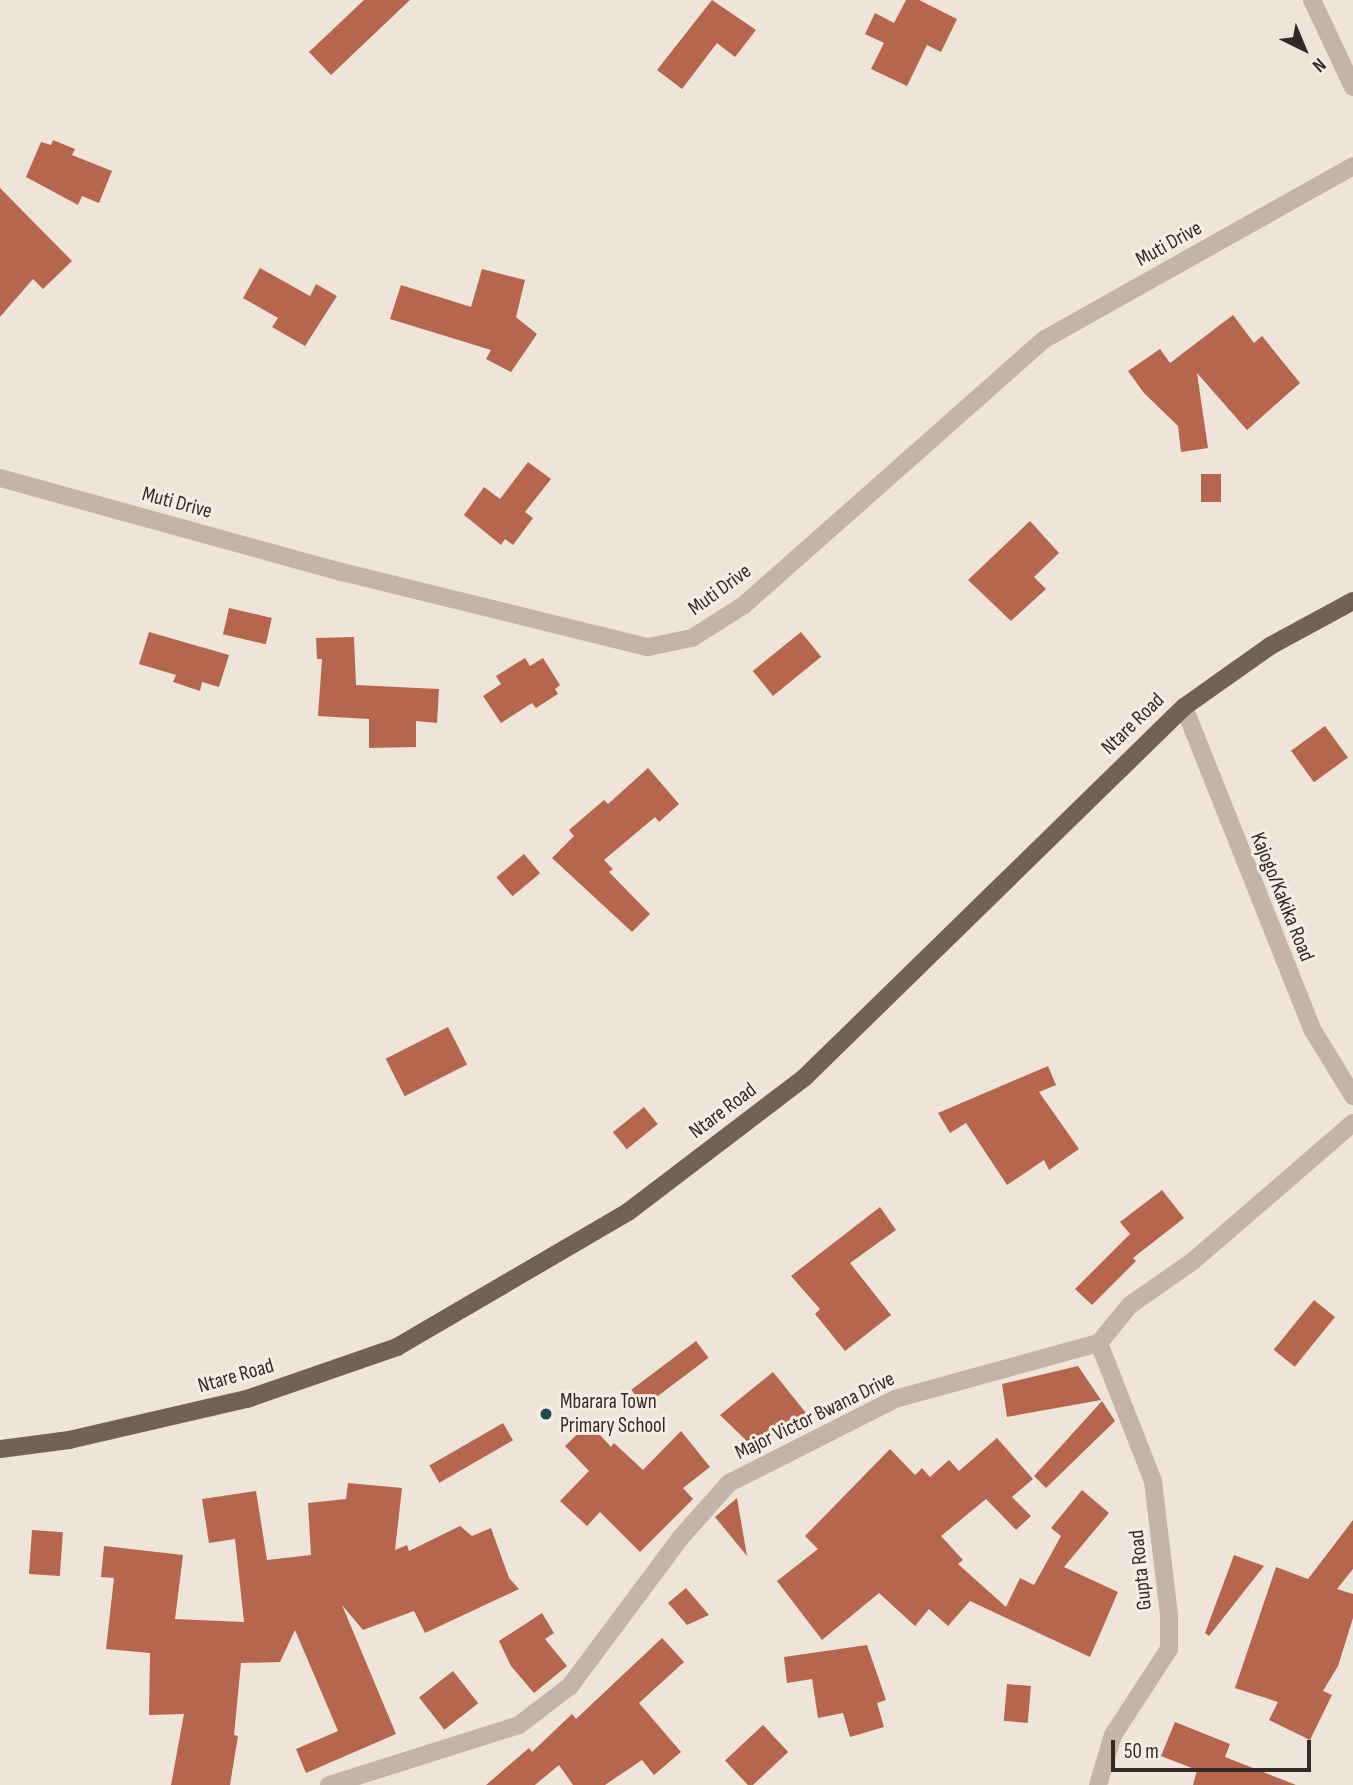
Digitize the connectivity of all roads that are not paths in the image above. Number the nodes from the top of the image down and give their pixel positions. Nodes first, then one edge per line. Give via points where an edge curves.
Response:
1 (1312, 0) edge
2 (1353, 87) edge
3 (1353, 166) edge
4 (0, 478) edge
5 (1353, 601) edge
6 (1184, 707) junction
7 (1353, 1096) edge
8 (1353, 1123) edge
9 (1098, 1343) junction
10 (0, 1449) edge
11 (384, 1777) edge
12 (329, 1785) edge
13 (1098, 1785) edge

1 - 2 street
3 - 4 street, Muti Drive via 1045,339 744,605 692,638 648,647 342,572
5 - 6 main road, Ntare Road via 1270,646
6 - 7 street, Kajogo/Kakika Road via 1249,880 1312,1029
6 - 10 main road, Ntare Road via 805,1077 628,1212 397,1347 247,1399 69,1440
8 - 9 street via 1193,1261 1130,1305
9 - 11 street, Major Victor Bwana Drive via 895,1399 730,1483 682,1536 570,1686 519,1726
9 - 13 street, Gupta Road via 1153,1481 1169,1649 1113,1735
11 - 12 street, Major Victor Bwana Drive

